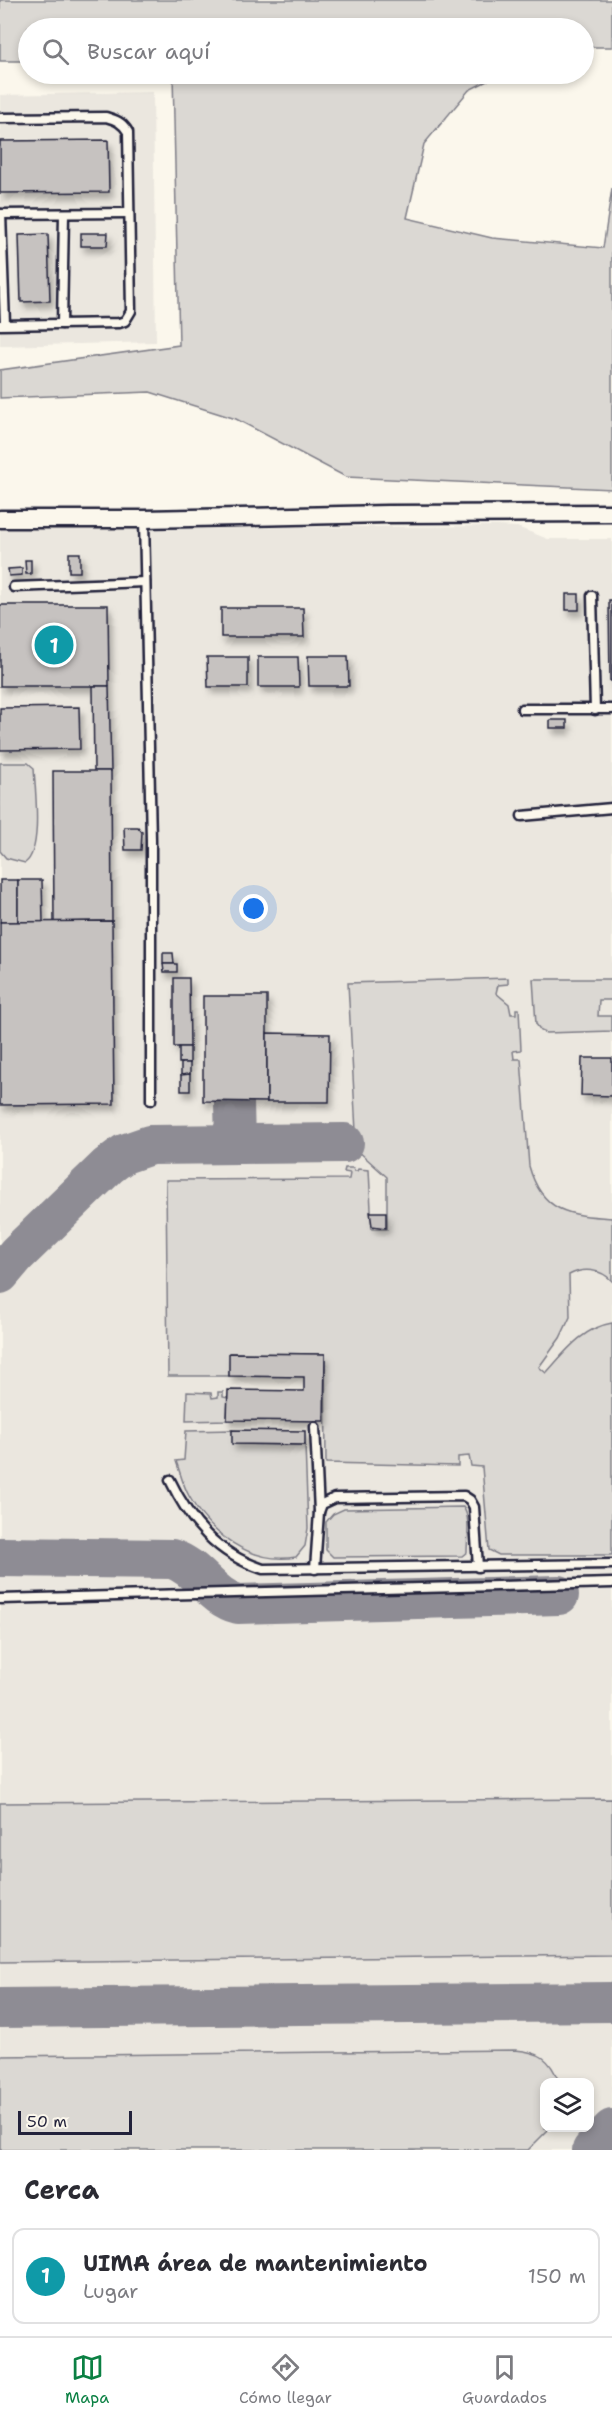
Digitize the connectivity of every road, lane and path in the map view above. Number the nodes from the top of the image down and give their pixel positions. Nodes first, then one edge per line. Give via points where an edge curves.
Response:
1 (0, 118) edge
2 (129, 213) junction
3 (1, 214) edge
4 (63, 214) junction
5 (62, 324) junction
6 (3, 325) edge
7 (612, 513) edge
8 (0, 519) edge
9 (144, 519) junction
10 (145, 582) junction
11 (14, 587) dead end
12 (592, 596) dead end
13 (522, 710) dead end
14 (595, 710) junction
15 (612, 710) edge
16 (612, 808) edge
17 (522, 816) dead end
18 (150, 1100) dead end
19 (315, 1426) dead end
20 (170, 1480) dead end
21 (318, 1485) junction
22 (341, 1497) junction
23 (319, 1512) junction
24 (612, 1564) edge
25 (478, 1567) junction
26 (315, 1569) junction
27 (612, 1583) edge
28 (0, 1599) edge

1 - 2 lane via 117,120 128,132
2 - 4 lane
2 - 5 lane via 129,316 119,323
3 - 4 lane
3 - 6 lane
4 - 5 lane
5 - 6 lane
7 - 9 street
8 - 9 street
9 - 10 lane
10 - 11 lane
10 - 18 lane via 151,840
12 - 14 lane
13 - 14 lane
14 - 15 lane
16 - 17 lane
19 - 21 lane
20 - 26 lane via 181,1503 210,1539 244,1563 263,1569
21 - 22 lane via 326,1494
21 - 23 lane
22 - 23 lane via 326,1501
22 - 25 lane via 464,1496 474,1507
23 - 26 lane
24 - 25 lane
25 - 26 lane
27 - 28 lane

